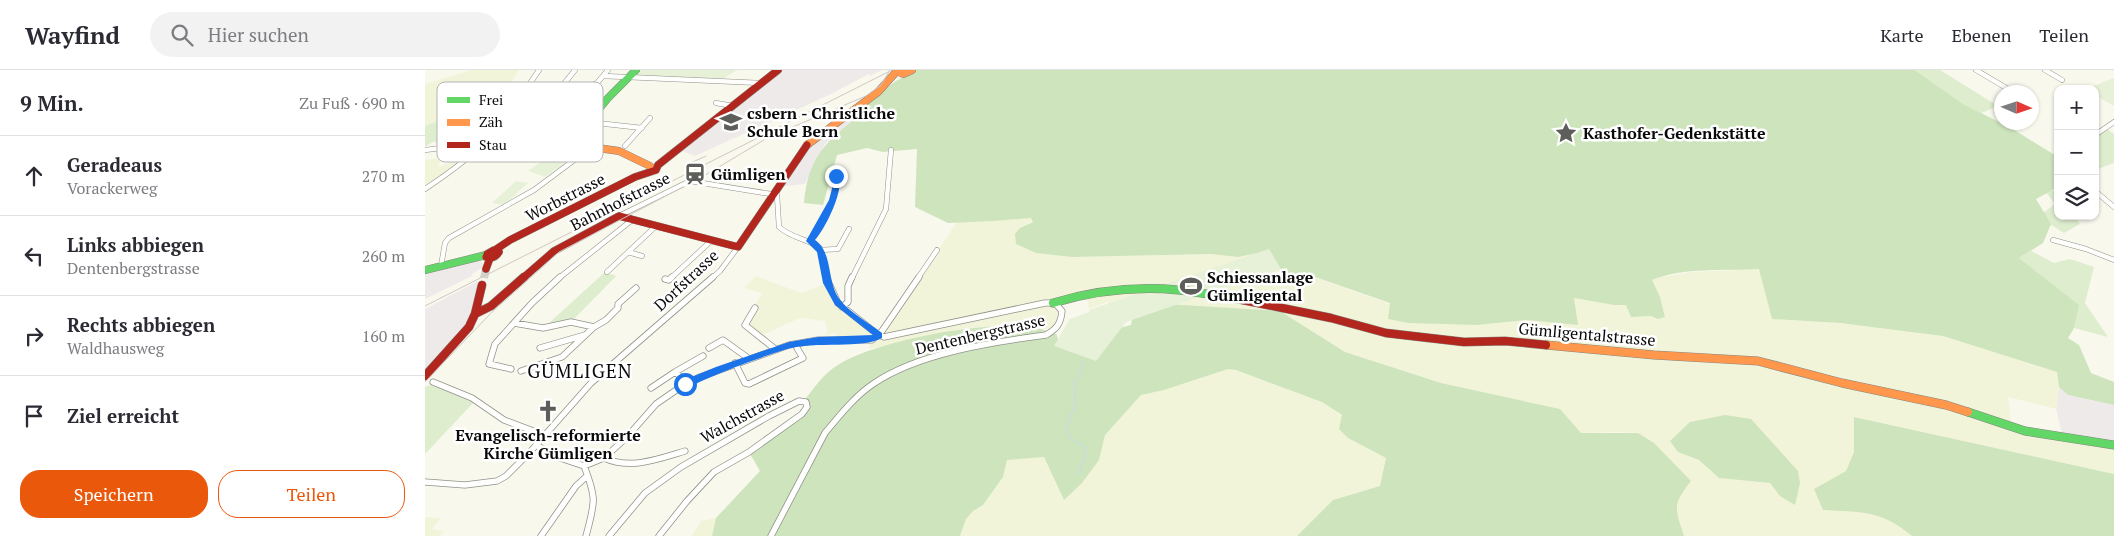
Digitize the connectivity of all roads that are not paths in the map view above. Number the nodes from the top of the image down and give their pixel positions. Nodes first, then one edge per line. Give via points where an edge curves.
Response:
1 (539, 70) edge
2 (575, 70) edge
3 (609, 70) edge
4 (636, 70) edge
5 (778, 70) edge
6 (912, 70) edge
7 (1975, 70) edge
8 (2045, 70) edge
9 (897, 71) edge
10 (603, 76) junction
11 (628, 78) junction
12 (2062, 80) dead end
13 (531, 82) edge
14 (565, 82) edge
15 (598, 82) edge
16 (762, 84) junction
17 (2001, 85) edge
18 (603, 104) edge
19 (716, 104) dead end
20 (734, 106) junction
21 (650, 118) dead end
22 (2114, 122) edge
23 (603, 124) edge
24 (641, 128) junction
25 (2099, 131) edge
26 (625, 146) dead end
27 (603, 148) edge
28 (891, 150) dead end
29 (462, 162) edge
30 (572, 162) edge
31 (652, 168) junction
32 (837, 180) dead end
33 (425, 189) edge
34 (773, 193) junction
35 (2099, 194) edge
36 (2114, 206) edge
37 (619, 216) junction
38 (633, 219) junction
39 (657, 225) junction
40 (849, 229) dead end
41 (712, 240) junction
42 (2053, 240) dead end
43 (810, 241) junction
44 (738, 247) junction
45 (820, 250) junction
46 (937, 250) dead end
47 (628, 252) junction
48 (642, 256) dead end
49 (488, 257) junction
50 (2114, 260) edge
51 (441, 266) junction
52 (425, 270) edge
53 (607, 272) dead end
54 (665, 279) dead end
55 (636, 288) dead end
56 (498, 300) junction
57 (1053, 302) junction
58 (478, 305) junction
59 (842, 307) junction
60 (755, 308) dead end
61 (475, 314) junction
62 (514, 323) junction
63 (594, 327) junction
64 (586, 334) junction
65 (879, 335) junction
66 (540, 348) dead end
67 (709, 348) dead end
68 (797, 348) dead end
69 (775, 349) junction
70 (703, 356) dead end
71 (748, 358) junction
72 (735, 364) junction
73 (511, 369) dead end
74 (521, 371) dead end
75 (675, 372) junction
76 (425, 376) edge
77 (433, 382) dead end
78 (687, 383) junction
79 (651, 388) dead end
80 (544, 435) junction
81 (535, 445) junction
82 (2114, 445) edge
83 (685, 451) dead end
84 (605, 458) junction
85 (584, 466) junction
86 (587, 476) junction
87 (425, 482) edge
88 (541, 536) edge
89 (586, 536) edge
90 (609, 536) edge
91 (659, 536) edge
92 (771, 536) edge

1 - 13 street
2 - 14 street
3 - 10 street
4 - 11 street
5 - 16 street, Worbstrasse
6 - 9 street via 902,74
7 - 17 street
8 - 12 street
9 - 34 street, Dorfstrasse via 878,92 808,144
10 - 11 street
10 - 15 street
11 - 16 street
11 - 18 street
16 - 20 street, Worbstrasse
19 - 20 street
20 - 31 street, Worbstrasse
21 - 24 street
22 - 25 street
23 - 24 street
24 - 26 street
27 - 31 street via 623,152
28 - 59 street via 886,209 848,286 848,302
29 - 33 street
30 - 51 street via 534,190 449,238
31 - 49 street, Worbstrasse via 510,240 495,250 498,254
32 - 43 street via 833,200
34 - 37 street, Bahnhofstrasse via 690,181
34 - 43 street via 777,195 777,223 781,230 789,236
34 - 44 street, Dorfstrasse
35 - 36 street
37 - 38 street
37 - 56 street, Bahnhofstrasse via 554,252
38 - 39 street
38 - 62 street via 573,265
39 - 41 street
39 - 47 street
40 - 45 street via 840,248
41 - 44 street
41 - 54 street via 669,280
42 - 50 street
43 - 45 street
44 - 80 street, Dorfstrasse via 713,277 591,383
45 - 59 street via 829,288
46 - 65 street
47 - 48 street
47 - 53 street
49 - 51 street
49 - 58 street
51 - 52 street
55 - 63 street via 606,320
56 - 58 street, Bahnhofstrasse
56 - 61 street, Bahnhofstrasse
57 - 65 street, Dentenbergstrasse via 893,336
57 - 82 street, Gümligentalstrasse via 1114,292 1167,289 1254,302 1421,338 1533,342 1644,354 1758,361 1946,405 2025,431
57 - 92 street, Dentenbergstrasse via 1061,309 1063,317 1058,327 1049,333 988,343 922,360 873,384 825,433
58 - 61 street
59 - 65 street
60 - 69 street via 745,325
61 - 76 street via 465,332
62 - 63 street via 543,328 571,322
62 - 73 street via 495,344 489,364
63 - 64 street
64 - 66 street
64 - 74 street via 558,360
65 - 69 street, Dentenbergstrasse via 872,340 818,340
67 - 71 street via 723,340
68 - 72 street via 803,358 749,384 745,384
69 - 71 street, Dentenbergstrasse
70 - 75 street
71 - 72 street, Dentenbergstrasse
72 - 78 street, Dentenbergstrasse
75 - 78 street
75 - 79 street
77 - 80 street via 472,398 504,420
78 - 84 street, Dentenbergstrasse via 656,404
80 - 81 street, Dorfstrasse
81 - 85 street
81 - 87 street, Dorfstrasse via 500,480 465,485
83 - 84 street via 639,463
84 - 85 street
85 - 86 street
86 - 88 street via 576,486
86 - 89 street via 595,502
90 - 91 street, Walchstrasse via 645,493 681,466 769,416 799,401 806,402 803,413 715,472

